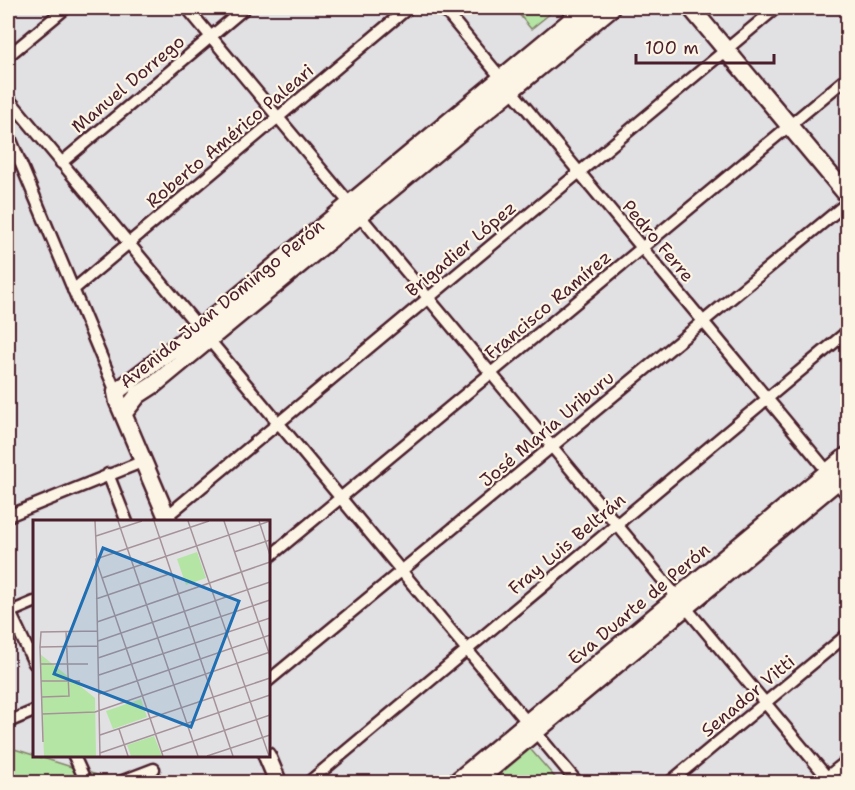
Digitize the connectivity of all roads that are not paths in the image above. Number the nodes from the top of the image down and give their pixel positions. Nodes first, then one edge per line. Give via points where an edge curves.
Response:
1 (66, 8) edge
2 (187, 8) edge
3 (245, 8) edge
4 (408, 8) edge
5 (443, 8) edge
6 (586, 8) edge
7 (611, 8) edge
8 (691, 8) edge
9 (776, 8) edge
10 (211, 36) junction
11 (725, 50) junction
12 (8, 56) edge
13 (848, 77) edge
14 (506, 84) junction
15 (8, 98) edge
16 (278, 117) junction
17 (789, 126) junction
18 (8, 133) edge
19 (60, 163) junction
20 (579, 172) junction
21 (848, 196) edge
22 (848, 202) edge
23 (355, 209) junction
24 (128, 244) junction
25 (642, 248) junction
26 (73, 290) junction
27 (428, 298) junction
28 (703, 322) junction
29 (848, 331) edge
30 (205, 334) junction
31 (491, 374) junction
32 (117, 392) junction
33 (767, 399) junction
34 (123, 414) junction
35 (279, 423) junction
36 (552, 447) junction
37 (848, 455) edge
38 (144, 460) junction
39 (108, 474) junction
40 (837, 476) edge
41 (848, 496) edge
42 (341, 498) junction
43 (8, 516) edge
44 (168, 519) edge
45 (127, 520) edge
46 (616, 525) junction
47 (270, 556) edge
48 (402, 571) junction
49 (33, 602) edge
50 (681, 602) junction
51 (8, 611) edge
52 (848, 634) edge
53 (467, 650) junction
54 (33, 660) edge
55 (270, 679) edge
56 (765, 703) junction
57 (33, 711) edge
58 (8, 722) edge
59 (532, 728) junction
60 (74, 757) edge
61 (267, 757) edge
62 (848, 760) edge
63 (154, 769) dead end
64 (826, 781) edge
65 (86, 783) edge
66 (120, 783) edge
67 (278, 783) edge
68 (309, 783) edge
69 (456, 783) edge
70 (475, 783) edge
71 (577, 783) edge
72 (670, 783) edge

1 - 12 street
2 - 10 street
3 - 10 street, Manuel Dorrego
4 - 16 street, Roberto Américo Paleari
5 - 14 street, Pedro Ferre
6 - 14 street, Avenida Juan Domingo Perón
7 - 14 street, Avenida Juan Domingo Perón
8 - 11 street
9 - 11 street, Brigadier López
10 - 16 street
10 - 19 street, Manuel Dorrego
11 - 17 street
11 - 20 street, Brigadier López
13 - 17 street, Francisco Ramírez
14 - 20 street, Pedro Ferre
14 - 23 street, Avenida Juan Domingo Perón
15 - 19 street
16 - 23 street
16 - 24 street, Roberto Américo Paleari
17 - 21 street
17 - 25 street, Francisco Ramírez
18 - 26 street
19 - 24 street
20 - 25 street, Pedro Ferre
20 - 27 street, Brigadier López
22 - 28 street, José María Uriburu
23 - 27 street
23 - 30 street, Avenida Juan Domingo Perón
24 - 26 street, Roberto Américo Paleari
24 - 30 street
25 - 28 street, Pedro Ferre
25 - 31 street, Francisco Ramírez
26 - 32 street
27 - 31 street
27 - 35 street, Brigadier López
28 - 33 street, Pedro Ferre
28 - 36 street, José María Uriburu
29 - 33 street, Fray Luis Beltrán
30 - 32 street, Avenida Juan Domingo Perón
30 - 34 street, Avenida Juan Domingo Perón via 155,384 138,395
30 - 35 street
31 - 36 street
31 - 42 street, Francisco Ramírez
32 - 34 street, Avenida Juan Domingo Perón
33 - 40 street, Pedro Ferre
33 - 46 street, Fray Luis Beltrán
34 - 38 street
35 - 42 street
35 - 44 street, Brigadier López
36 - 46 street
36 - 48 street, José María Uriburu
37 - 40 street, Eva Duarte de Perón
38 - 39 street
38 - 44 street
39 - 43 street
39 - 45 street
40 - 41 street, Pedro Ferre
40 - 50 street, Eva Duarte de Perón
42 - 47 street, Francisco Ramírez
42 - 48 street
46 - 50 street
46 - 53 street, Fray Luis Beltrán
48 - 53 street
48 - 55 street, José María Uriburu
49 - 51 street
50 - 56 street
50 - 59 street, Eva Duarte de Perón
51 - 54 street
52 - 56 street, Senador Vitti
53 - 59 street
53 - 68 street, Fray Luis Beltrán
56 - 64 street
56 - 72 street, Senador Vitti
57 - 58 street
59 - 69 street, Eva Duarte de Perón
59 - 70 street, Eva Duarte de Perón
59 - 71 street
60 - 65 street
61 - 67 street
62 - 64 street
63 - 66 street

